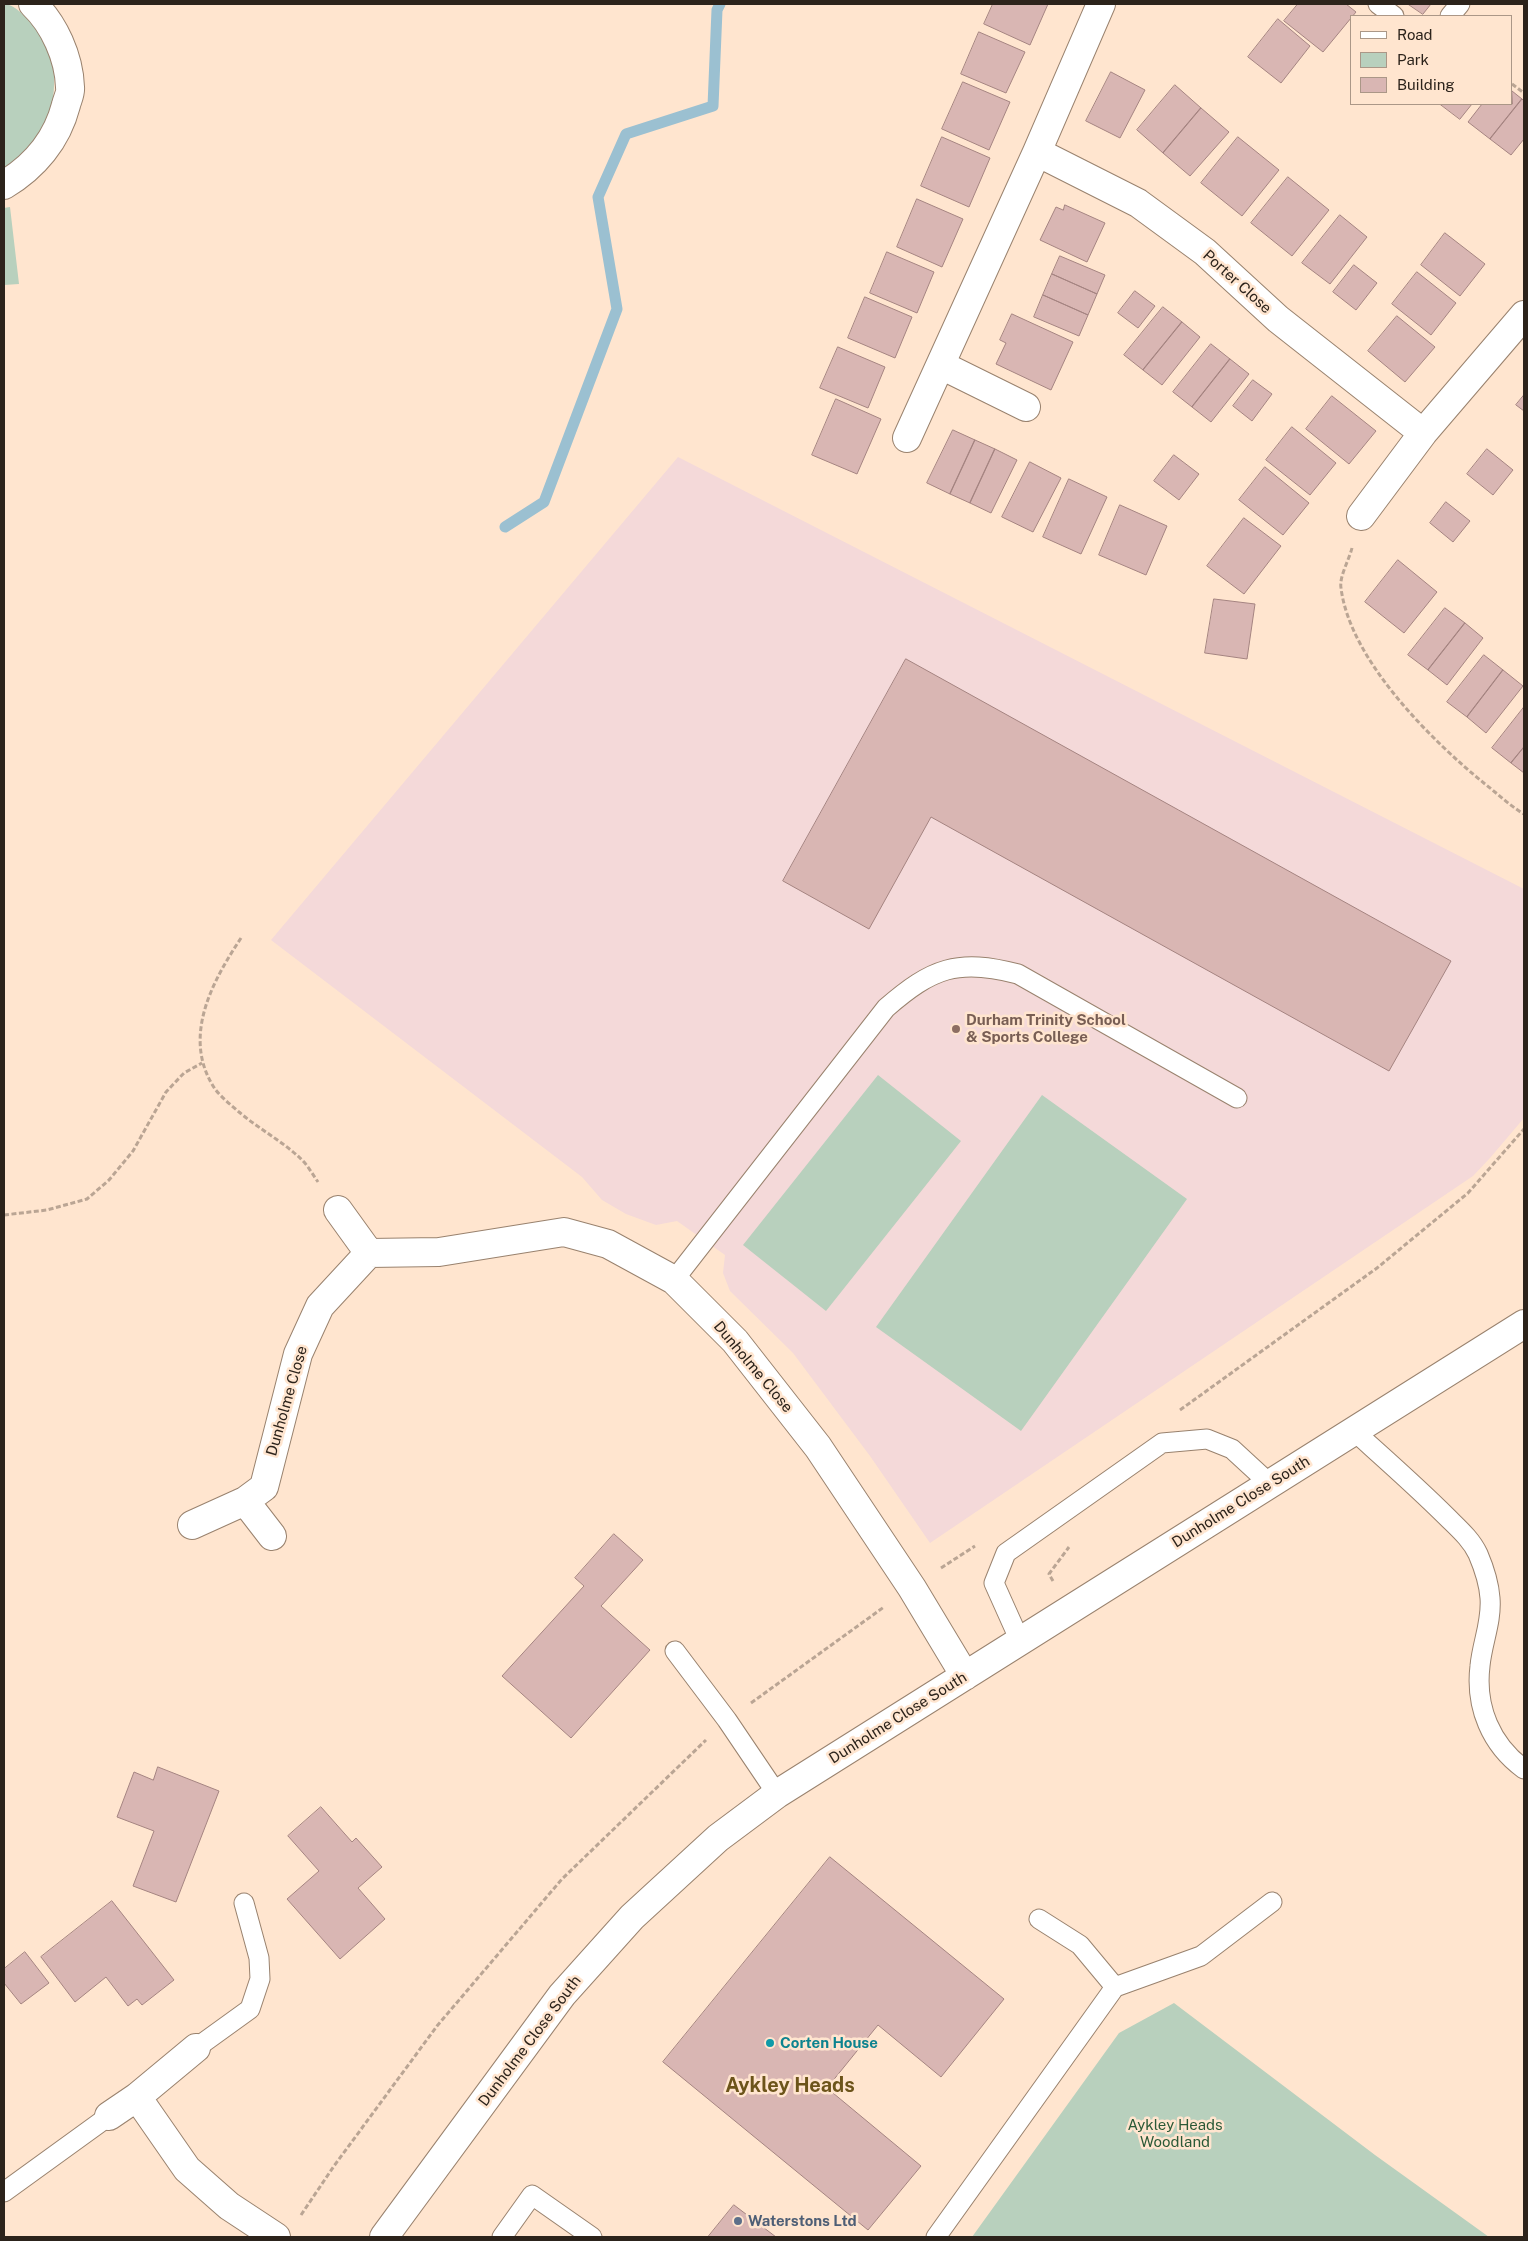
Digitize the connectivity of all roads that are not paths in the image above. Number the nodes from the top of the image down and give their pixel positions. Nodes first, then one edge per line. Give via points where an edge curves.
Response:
1 (33, 4) edge
2 (1101, 4) edge
3 (1378, 4) edge
4 (1460, 4) edge
5 (1393, 15) edge
6 (1451, 15) edge
7 (1037, 152) junction
8 (4, 185) edge
9 (1524, 315) edge
10 (941, 365) junction
11 (1026, 407) dead end
12 (1423, 433) junction
13 (907, 438) dead end
14 (1361, 516) road end
15 (1237, 1098) dead end
16 (338, 1210) road end
17 (369, 1253) junction
18 (674, 1280) junction
19 (1524, 1324) edge
20 (1354, 1432) junction
21 (1270, 1484) junction
22 (245, 1501) junction
23 (192, 1525) dead end
24 (272, 1536) dead end
25 (1020, 1641) junction
26 (675, 1651) dead end
27 (965, 1676) junction
28 (1524, 1769) edge
29 (777, 1794) junction
30 (1272, 1902) dead end
31 (244, 1903) dead end
32 (1039, 1919) dead end
33 (1115, 1987) junction
34 (196, 2048) joint
35 (137, 2097) junction
36 (109, 2116) joint
37 (4, 2192) edge
38 (286, 2229) edge
39 (384, 2237) edge
40 (502, 2237) edge
41 (592, 2237) edge
42 (936, 2237) edge

1 - 8 street via 46,17 63,52 71,88 61,123 45,150 19,176
2 - 7 street
3 - 5 lane
4 - 6 lane
7 - 10 street
7 - 12 street, Porter Close via 1138,203 1205,252 1278,319
9 - 12 street
10 - 11 street
10 - 13 street
12 - 14 street
15 - 18 lane via 1018,974 967,966 947,969 912,986 886,1008
16 - 17 street
17 - 18 street, Dunholme Close via 439,1252 564,1232 608,1244
17 - 22 street, Dunholme Close via 320,1306 298,1354 264,1487
18 - 27 street, Dunholme Close via 736,1341 818,1447 912,1588
19 - 20 street, Dunholme Close South
20 - 21 street, Dunholme Close South
20 - 28 lane via 1439,1509 1478,1553 1490,1599 1479,1693 1489,1729
21 - 25 street, Dunholme Close South
21 - 25 lane via 1232,1449 1207,1439 1162,1443 1006,1553 994,1583
22 - 23 street, Dunholme Close
22 - 24 street
25 - 27 street, Dunholme Close South
26 - 29 lane
27 - 29 street, Dunholme Close South
29 - 39 street, Dunholme Close South via 718,1838 632,1917 562,1995
30 - 33 lane via 1201,1956
31 - 34 lane via 259,1958 260,1979 250,2009
32 - 33 lane via 1080,1945
33 - 42 lane
34 - 35 street
35 - 36 street
35 - 38 street via 187,2169 229,2206
36 - 37 lane
40 - 41 lane via 532,2195

